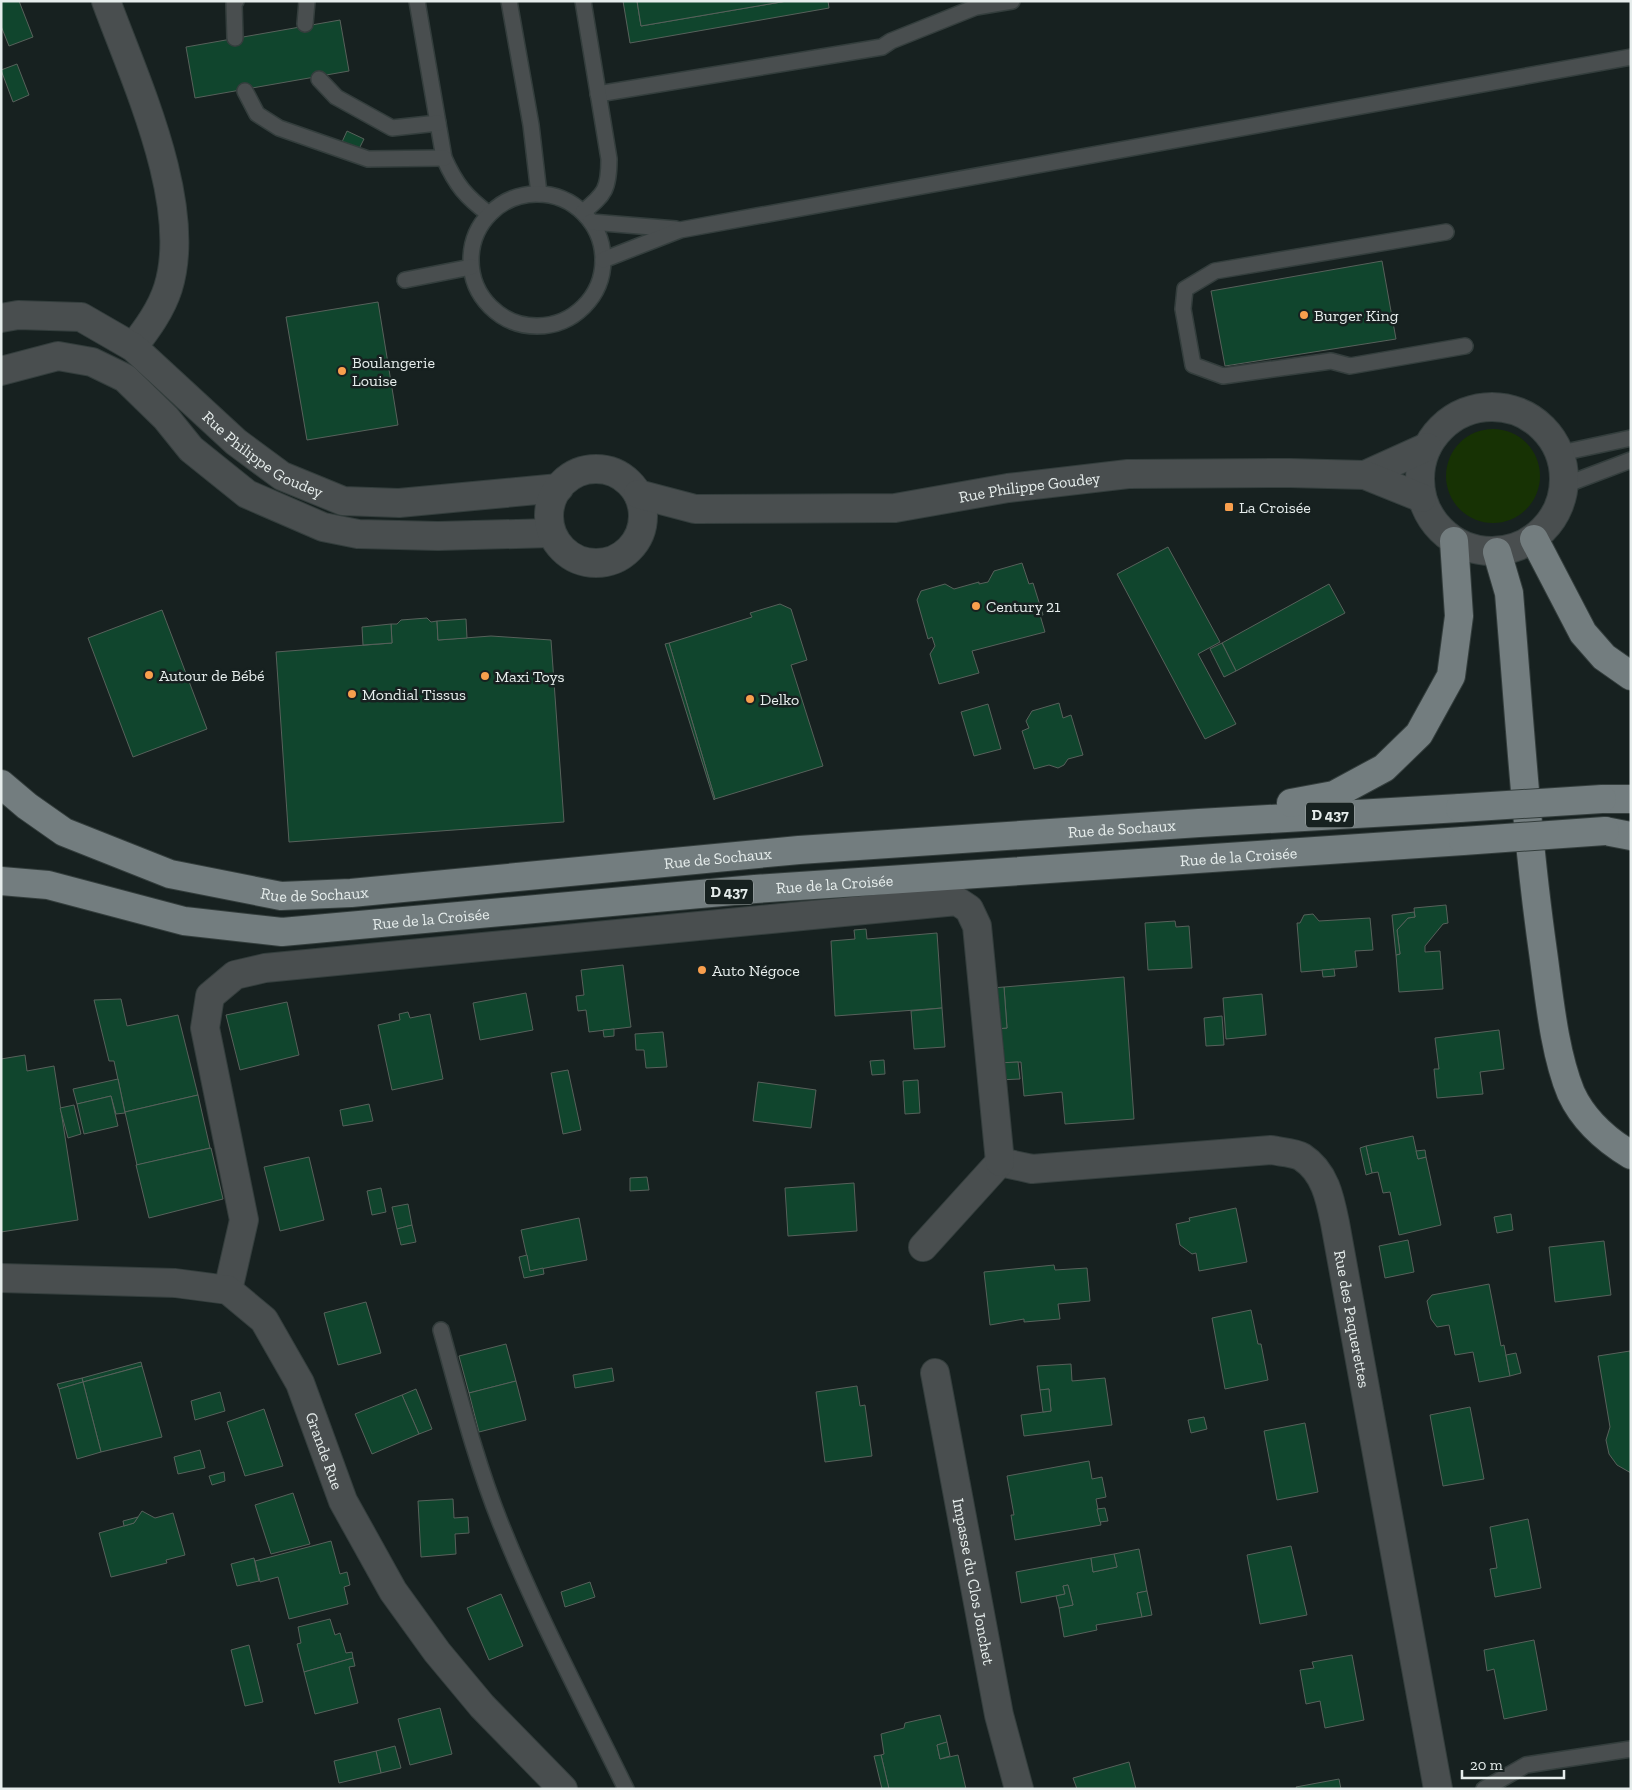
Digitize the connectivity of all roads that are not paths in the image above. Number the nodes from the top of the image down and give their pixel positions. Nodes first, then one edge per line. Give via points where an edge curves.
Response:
1 (106, 1) edge
2 (236, 1) edge
3 (307, 1) edge
4 (417, 1) edge
5 (509, 1) edge
6 (583, 1) edge
7 (1012, 1) edge
8 (305, 24) dead end
9 (234, 38) dead end
10 (1631, 57) edge
11 (319, 79) dead end
12 (245, 91) dead end
13 (598, 94) junction
14 (438, 123) junction
15 (444, 158) junction
16 (539, 194) junction
17 (489, 214) junction
18 (587, 217) junction
19 (680, 230) junction
20 (1446, 232) dead end
21 (603, 260) junction
22 (472, 267) junction
23 (405, 280) dead end
24 (1, 318) edge
25 (1465, 346) dead end
26 (133, 347) junction
27 (1, 371) edge
28 (1631, 438) edge
29 (1427, 447) junction
30 (1561, 453) junction
31 (1631, 460) edge
32 (1365, 475) junction
33 (1565, 485) junction
34 (558, 488) junction
35 (638, 494) junction
36 (1422, 498) junction
37 (695, 509) junction
38 (640, 531) junction
39 (551, 533) junction
40 (1534, 539) junction
41 (1454, 541) junction
42 (1497, 552) junction
43 (1631, 676) edge
44 (1, 784) edge
45 (1631, 799) edge
46 (1199, 822) junction
47 (1622, 832) edge
48 (1, 881) edge
49 (1631, 1155) edge
50 (1000, 1162) junction
51 (923, 1247) dead end
52 (1, 1278) edge
53 (228, 1290) junction
54 (441, 1330) dead end
55 (935, 1373) dead end
56 (1631, 1748) edge
57 (563, 1789) edge
58 (626, 1789) edge
59 (1019, 1789) edge
60 (1438, 1789) edge
61 (1484, 1789) edge

1 - 26 street via 146,109 175,218 175,249 168,288 151,325
2 - 9 lane
3 - 8 lane
4 - 14 lane
5 - 16 lane via 531,125
6 - 13 lane
7 - 13 lane via 976,7 882,47
10 - 19 lane
11 - 14 lane via 336,98 392,128
12 - 15 lane via 257,114 279,128 368,159
13 - 18 lane via 609,159 609,183
14 - 15 lane
15 - 17 lane via 454,181 470,200
16 - 17 lane via 518,197
16 - 18 lane via 559,197
17 - 22 lane via 476,234
18 - 19 lane
18 - 21 lane via 600,237
19 - 21 lane
20 - 25 lane via 1215,271 1185,289 1183,309 1193,365 1223,376 1331,361 1350,366
21 - 22 lane via 599,284 590,301 574,316 560,323 542,326 519,324 500,315 482,297
22 - 23 lane
24 - 26 street, Rue Philippe Goudey via 18,315 82,317
26 - 34 street, Rue Philippe Goudey via 236,442 282,476 344,501 399,503
27 - 39 street, Rue Philippe Goudey via 58,356 92,362 125,378 166,418 191,449 247,494 323,527 358,534
28 - 30 lane
29 - 30 street via 1441,427 1461,413 1484,406 1508,408 1530,417 1548,432
29 - 32 street, Rue Philippe Goudey
29 - 36 street via 1421,463
30 - 33 street
31 - 33 lane
32 - 36 street, Rue Philippe Goudey
32 - 37 street, Rue Philippe Goudey via 1128,474 1008,488 895,508
33 - 40 street via 1560,506 1549,525
34 - 35 street via 570,476 601,468 624,478
34 - 39 street via 551,503
35 - 37 street, Rue Philippe Goudey
35 - 38 street via 643,516
36 - 41 street via 1440,529
37 - 38 street, Rue Philippe Goudey
38 - 39 street via 634,545 622,555 606,562 591,563 577,559 563,549
40 - 42 street via 1516,548
40 - 43 main road via 1583,632 1604,657
41 - 42 street via 1474,550
41 - 46 main road via 1459,616 1451,676 1419,734 1384,768 1334,795
42 - 49 main road via 1509,592 1532,871 1554,1034 1572,1093 1592,1124
44 - 46 main road, Rue de Sochaux / D 437 via 27,806 72,835 170,874 281,896 350,893 799,850
45 - 46 main road, Rue de Sochaux / D 437, bridge
47 - 48 main road, Rue de la Croisée / D 437, bridge via 755,889 282,932 184,921 48,885
50 - 51 street
50 - 53 street via 977,926 968,909 957,901 265,968 235,975 210,996 205,1028 244,1220
50 - 60 street, Rue des Paquerettes via 1032,1169 1271,1150 1300,1156 1318,1171 1328,1191 1335,1223
52 - 53 street via 175,1283
53 - 57 street, Grande Rue via 264,1320 300,1383 343,1501 393,1591 436,1652 482,1706
54 - 58 lane via 470,1436 500,1522
55 - 59 street, Impasse du Clos Jonchet via 999,1716
56 - 61 lane via 1526,1765

